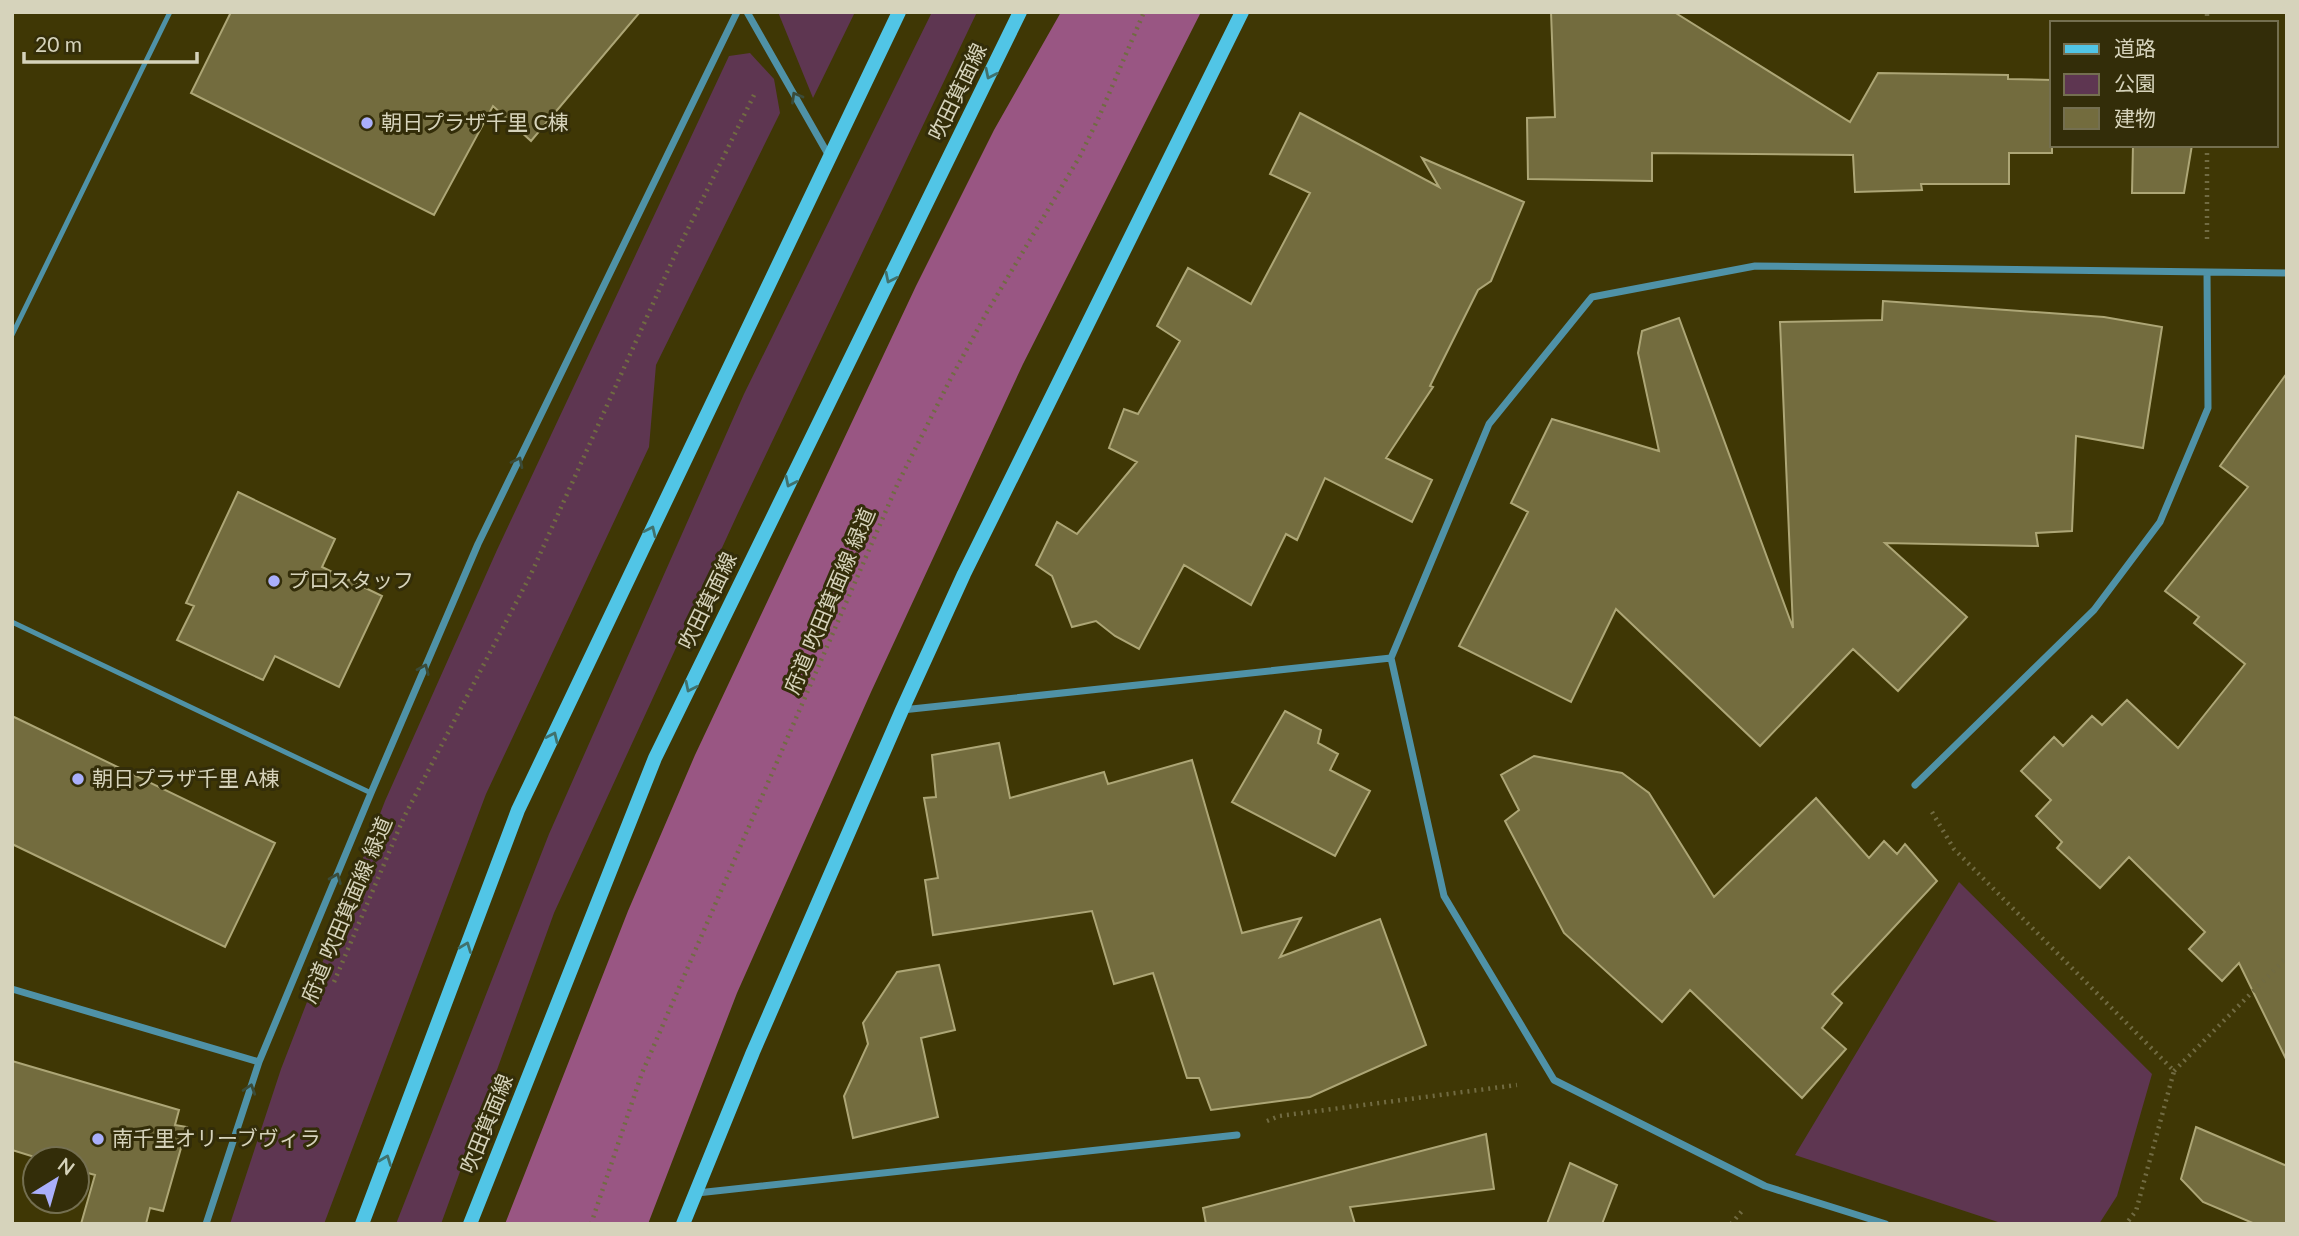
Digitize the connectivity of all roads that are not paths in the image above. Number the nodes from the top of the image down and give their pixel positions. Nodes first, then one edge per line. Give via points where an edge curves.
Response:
1 (170, 12) edge
2 (737, 12) edge
3 (747, 12) edge
4 (899, 12) edge
5 (1020, 12) edge
6 (1242, 12) edge
7 (830, 156) junction
8 (2207, 272) junction
9 (2287, 273) edge
10 (12, 335) edge
11 (12, 622) edge
12 (1391, 658) junction
13 (901, 710) junction
14 (1915, 785) road end
15 (371, 793) junction
16 (12, 989) edge
17 (259, 1062) junction
18 (1237, 1135) road end
19 (696, 1193) junction
20 (206, 1224) edge
21 (362, 1224) edge
22 (470, 1224) edge
23 (683, 1224) edge
24 (1886, 1224) edge

1 - 10 lane
15 -> 2 street via 478,544
7 -> 3 street
4 - 7 main road
5 -> 22 main road, 吹田箕面線 via 655,758
6 - 13 main road
21 -> 7 main road via 518,810
8 - 9 street
8 - 12 street via 1755,266 1592,297 1489,424
8 - 14 street via 2208,408 2160,522 2094,610
11 - 15 lane
12 - 13 street
12 - 24 street via 1444,896 1554,1080 1765,1186
13 - 19 main road
17 -> 15 street
16 - 17 street
20 -> 17 street
18 - 19 street
19 - 23 main road

